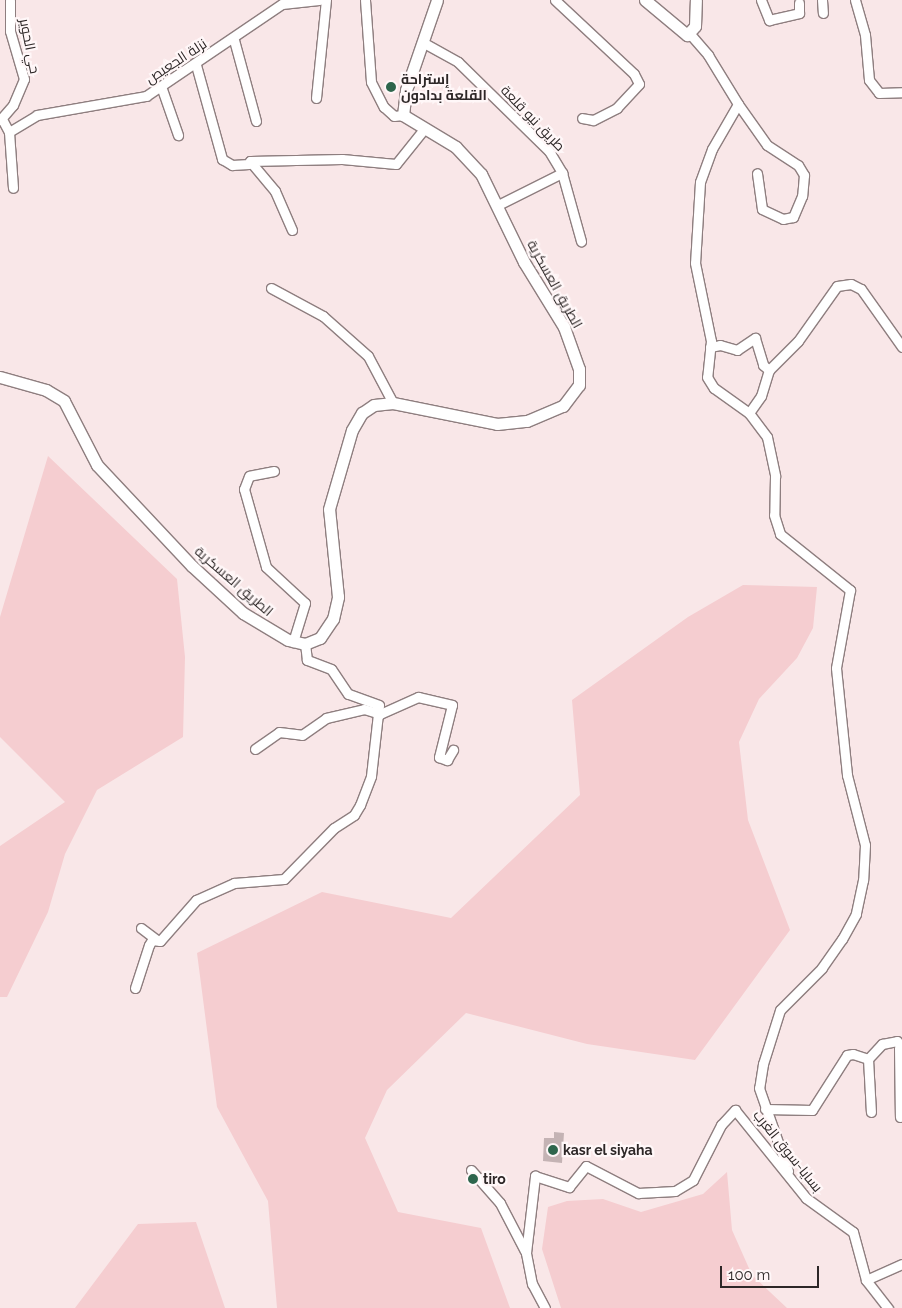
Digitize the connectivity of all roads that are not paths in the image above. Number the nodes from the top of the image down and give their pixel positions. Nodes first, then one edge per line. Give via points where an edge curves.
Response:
1 (10, 0) edge
2 (319, 0) edge
3 (326, 0) edge
4 (365, 0) edge
5 (437, 0) edge
6 (555, 0) edge
7 (645, 0) edge
8 (696, 0) edge
9 (761, 0) edge
10 (822, 0) edge
11 (855, 0) edge
12 (799, 3) dead end
13 (823, 13) dead end
14 (5, 20) edge
15 (690, 34) junction
16 (234, 40) junction
17 (424, 43) junction
18 (196, 65) junction
19 (162, 89) junction
20 (902, 92) edge
21 (316, 98) dead end
22 (738, 104) junction
23 (403, 115) junction
24 (582, 118) dead end
25 (1, 119) edge
26 (256, 121) dead end
27 (424, 128) junction
28 (9, 132) junction
29 (178, 135) dead end
30 (249, 164) junction
31 (562, 173) junction
32 (757, 173) dead end
33 (13, 188) dead end
34 (498, 205) junction
35 (292, 230) dead end
36 (581, 241) dead end
37 (271, 288) dead end
38 (710, 347) junction
39 (902, 347) edge
40 (769, 370) junction
41 (0, 378) edge
42 (393, 403) junction
43 (749, 413) junction
44 (274, 471) dead end
45 (299, 643) junction
46 (380, 714) junction
47 (255, 749) dead end
48 (453, 750) dead end
49 (141, 928) dead end
50 (160, 941) junction
51 (135, 988) dead end
52 (900, 1048) edge
53 (868, 1059) junction
54 (765, 1109) junction
55 (871, 1112) dead end
56 (900, 1117) dead end
57 (471, 1170) dead end
58 (788, 1171) junction
59 (526, 1253) junction
60 (902, 1264) edge
61 (866, 1280) junction
62 (544, 1308) edge
63 (888, 1308) edge

1 - 14 street, حي الحوير
2 - 16 street, نزلة الجعيص via 282,4
3 - 21 street
4 - 23 street via 371,82 388,111
5 - 17 main road
6 - 24 street via 634,74 639,84 617,108 593,120
7 - 15 main road via 679,31
8 - 15 main road
9 - 12 street via 769,20 799,13
10 - 13 street
11 - 20 street via 865,35 869,80 879,94
14 - 25 street, حي الحوير via 24,79
15 - 22 street via 708,55
16 - 18 street, نزلة الجعيص
16 - 26 street
17 - 23 main road via 406,90
17 - 31 street, طريق نيو قلعة via 458,62 545,147
18 - 19 street, نزلة الجعيص
18 - 30 street via 222,159 232,165
19 - 28 street, نزلة الجعيص via 139,98 37,114
19 - 29 street
22 - 32 street via 767,145 798,166 804,175 793,217 783,219 762,209
22 - 38 street via 706,160 700,188 695,263
23 - 27 main road, الطريق العسكرية
25 - 28 street
27 - 30 street via 396,164 342,159 253,160
27 - 34 main road, الطريق العسكرية via 467,157
28 - 33 street
30 - 35 street via 275,191
31 - 34 street
31 - 36 street, طريق نيو قلعة
34 - 42 main road, الطريق العسكرية via 570,342 579,369 577,391 567,403 544,417 496,424
37 - 42 street via 323,316 368,356
38 - 40 street via 720,345 737,350 755,338 763,365
38 - 43 street via 706,365 710,383
39 - 40 street via 861,289 851,284 837,286 798,341
40 - 43 street via 761,396
41 - 45 main road, الطريق العسكرية via 56,394 70,411 97,465 148,522 243,613
42 - 45 main road, الطريق العسكرية via 369,408 352,430 329,509 335,612 320,638
43 - 54 street via 770,445 776,476 774,515 780,534 849,586 849,604 838,640 836,668 847,775 865,845 862,887 850,925 822,968 788,1002 774,1023 759,1088
44 - 45 street via 249,476 244,489 266,567 305,603
45 - 46 street via 307,660 331,669 351,696 377,704
46 - 47 street via 364,709 326,718 302,735 270,736
46 - 48 street via 418,697 452,705 439,757 447,760
46 - 50 street via 368,787 354,815 334,828 284,879 234,883 205,893
49 - 50 street
50 - 51 street via 152,940 145,950
52 - 53 street via 897,1040 875,1046
52 - 56 street
53 - 54 street via 847,1055 812,1110
53 - 55 street
54 - 58 street
57 - 59 street via 500,1203
58 - 59 street, بسايا-سوق الغرب via 745,1118 733,1111 721,1125 698,1174 674,1191 638,1193 586,1166 568,1187 535,1176
58 - 61 street, بسايا-سوق الغرب via 806,1198 853,1232
59 - 62 street, بسايا-سوق الغرب via 532,1284
60 - 61 street
61 - 63 street

